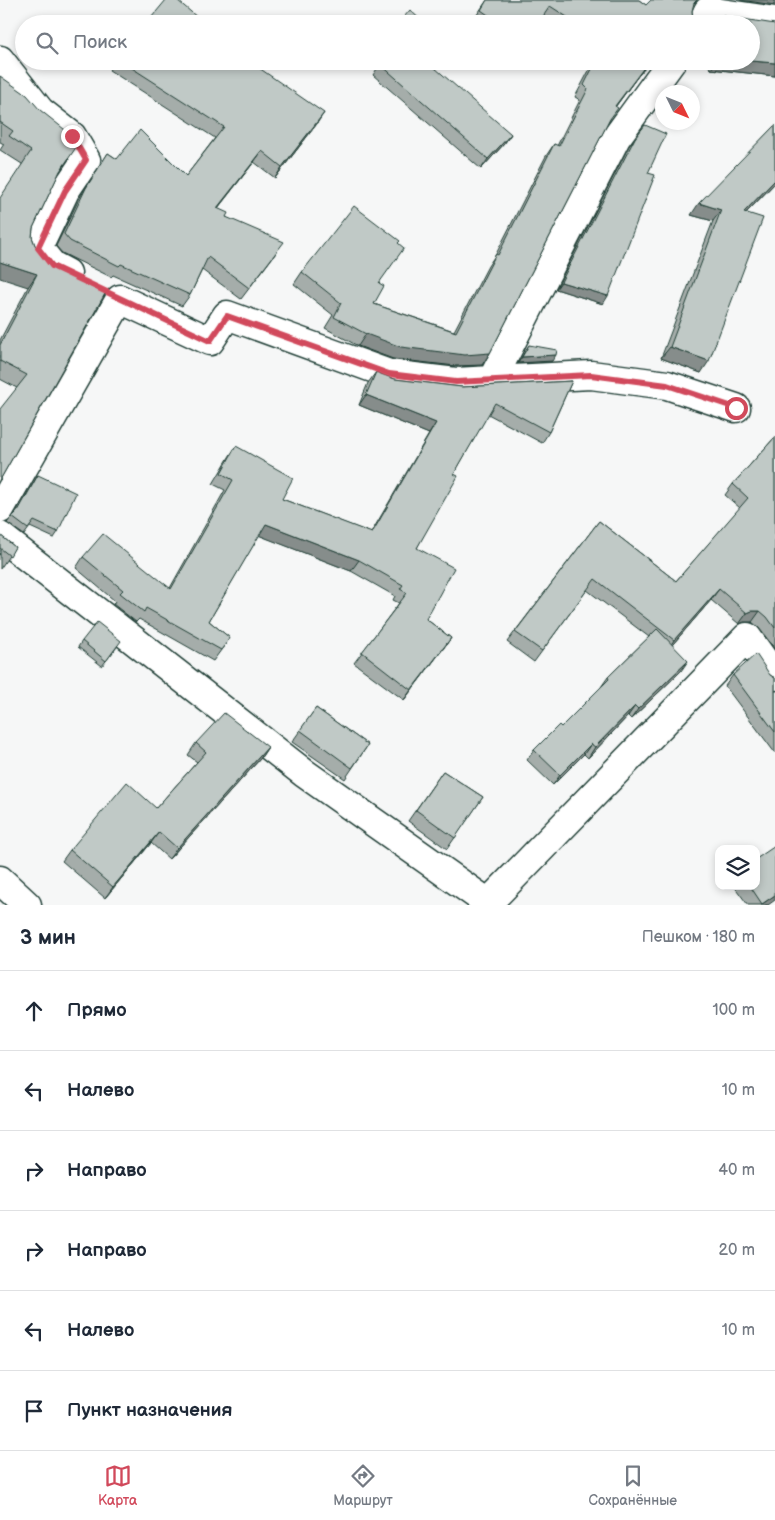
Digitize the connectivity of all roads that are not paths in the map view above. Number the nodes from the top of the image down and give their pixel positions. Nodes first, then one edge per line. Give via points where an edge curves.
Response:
1 (705, 15) edge
2 (735, 15) edge
3 (760, 19) edge
4 (775, 21) edge
5 (0, 60) edge
6 (665, 70) edge
7 (120, 299) junction
8 (492, 380) junction
9 (736, 408) dead end
10 (0, 509) edge
11 (0, 536) edge
12 (775, 676) edge
13 (0, 880) edge
14 (489, 904) edge
15 (27, 905) edge

1 - 2 street via 708,11
3 - 4 street
5 - 7 street via 40,112 72,136 86,160 65,191 38,248 52,266
6 - 8 street via 616,138
7 - 8 street via 210,341 227,316 389,374 456,382
7 - 10 street
8 - 9 street via 591,375 667,385
11 - 14 street via 304,773
12 - 14 street via 747,637
13 - 15 street

